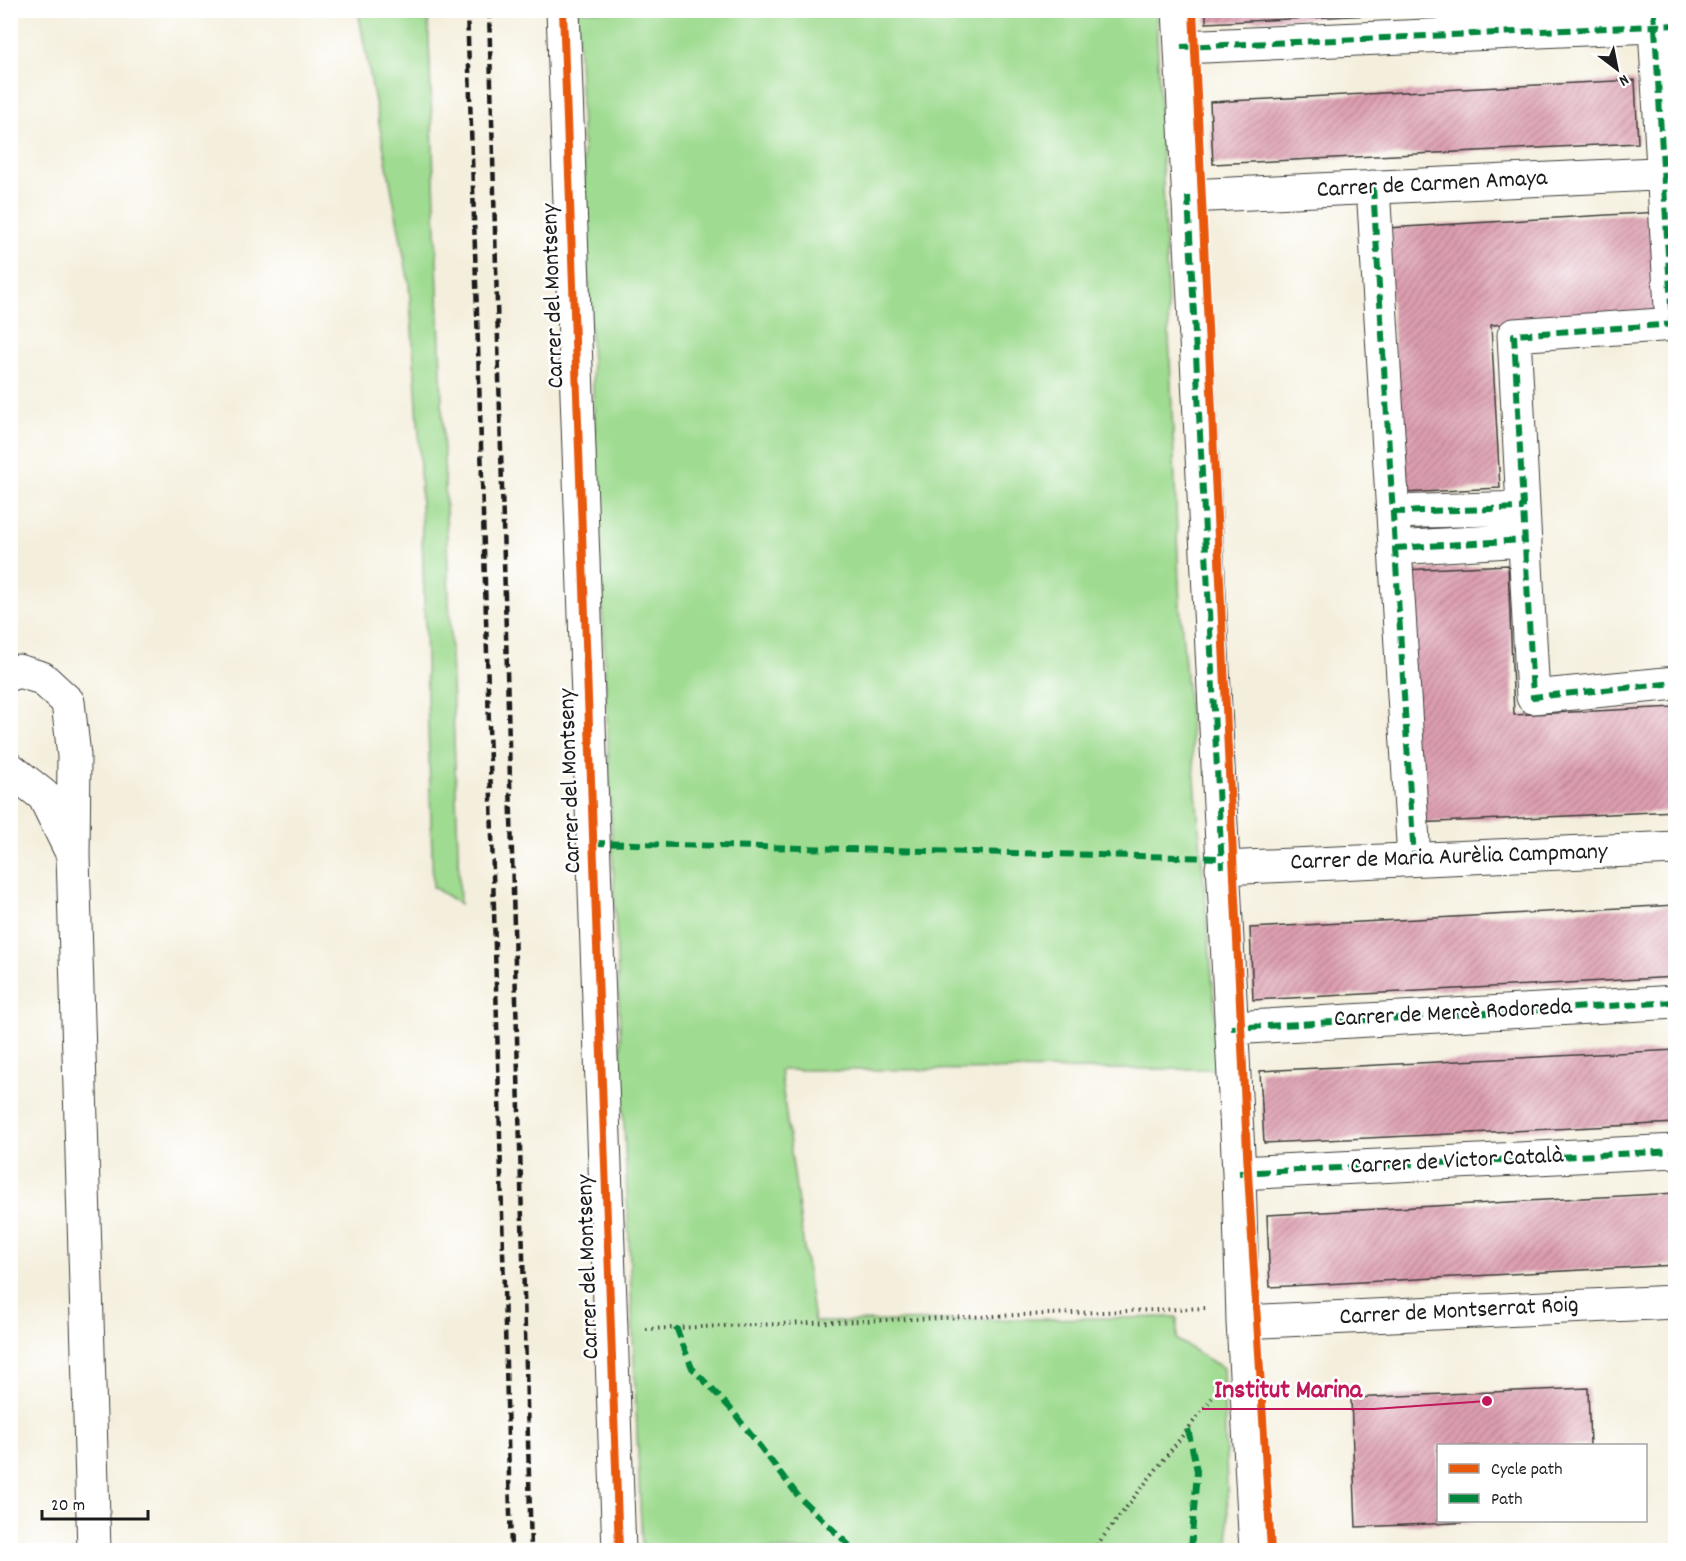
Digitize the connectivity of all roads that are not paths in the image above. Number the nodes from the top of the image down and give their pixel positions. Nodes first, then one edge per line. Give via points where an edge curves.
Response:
1 (563, 10) edge
2 (1179, 10) edge
3 (1662, 20) edge
4 (1181, 48) junction
5 (1669, 173) edge
6 (1373, 187) junction
7 (1188, 196) junction
8 (1674, 324) edge
9 (1523, 508) junction
10 (1393, 512) junction
11 (1525, 540) junction
12 (1395, 548) junction
13 (10, 674) edge
14 (1676, 683) edge
15 (10, 769) edge
16 (1676, 848) edge
17 (73, 856) junction
18 (1414, 860) junction
19 (1222, 868) junction
20 (1676, 1002) edge
21 (1232, 1028) junction
22 (1676, 1151) edge
23 (1239, 1173) junction
24 (1676, 1302) edge
25 (1242, 1314) junction
26 (94, 1551) edge
27 (619, 1551) edge
28 (1257, 1551) edge

1 - 27 street, Carrer del Montseny
2 - 4 street
3 - 4 street
3 - 5 street
4 - 7 street
5 - 6 street, Carrer de Carmen Amaya
5 - 8 street
6 - 7 street, Carrer de Carmen Amaya
6 - 10 street
7 - 19 street
8 - 9 street via 1514,335
9 - 10 street
9 - 11 street
10 - 12 street
11 - 12 street
11 - 14 street via 1533,697
12 - 18 street
13 - 17 street via 18,670 42,678 68,702 74,756
15 - 17 street via 44,796
16 - 18 street, Carrer de Maria Aurèlia Campmany
17 - 26 street
18 - 19 street, Carrer de Maria Aurèlia Campmany
19 - 21 street
20 - 21 street, Carrer de Mercè Rodoreda
21 - 23 street
22 - 23 street, Carrer de Victor Català
23 - 25 street
24 - 25 street, Carrer de Montserrat Roig
25 - 28 street

